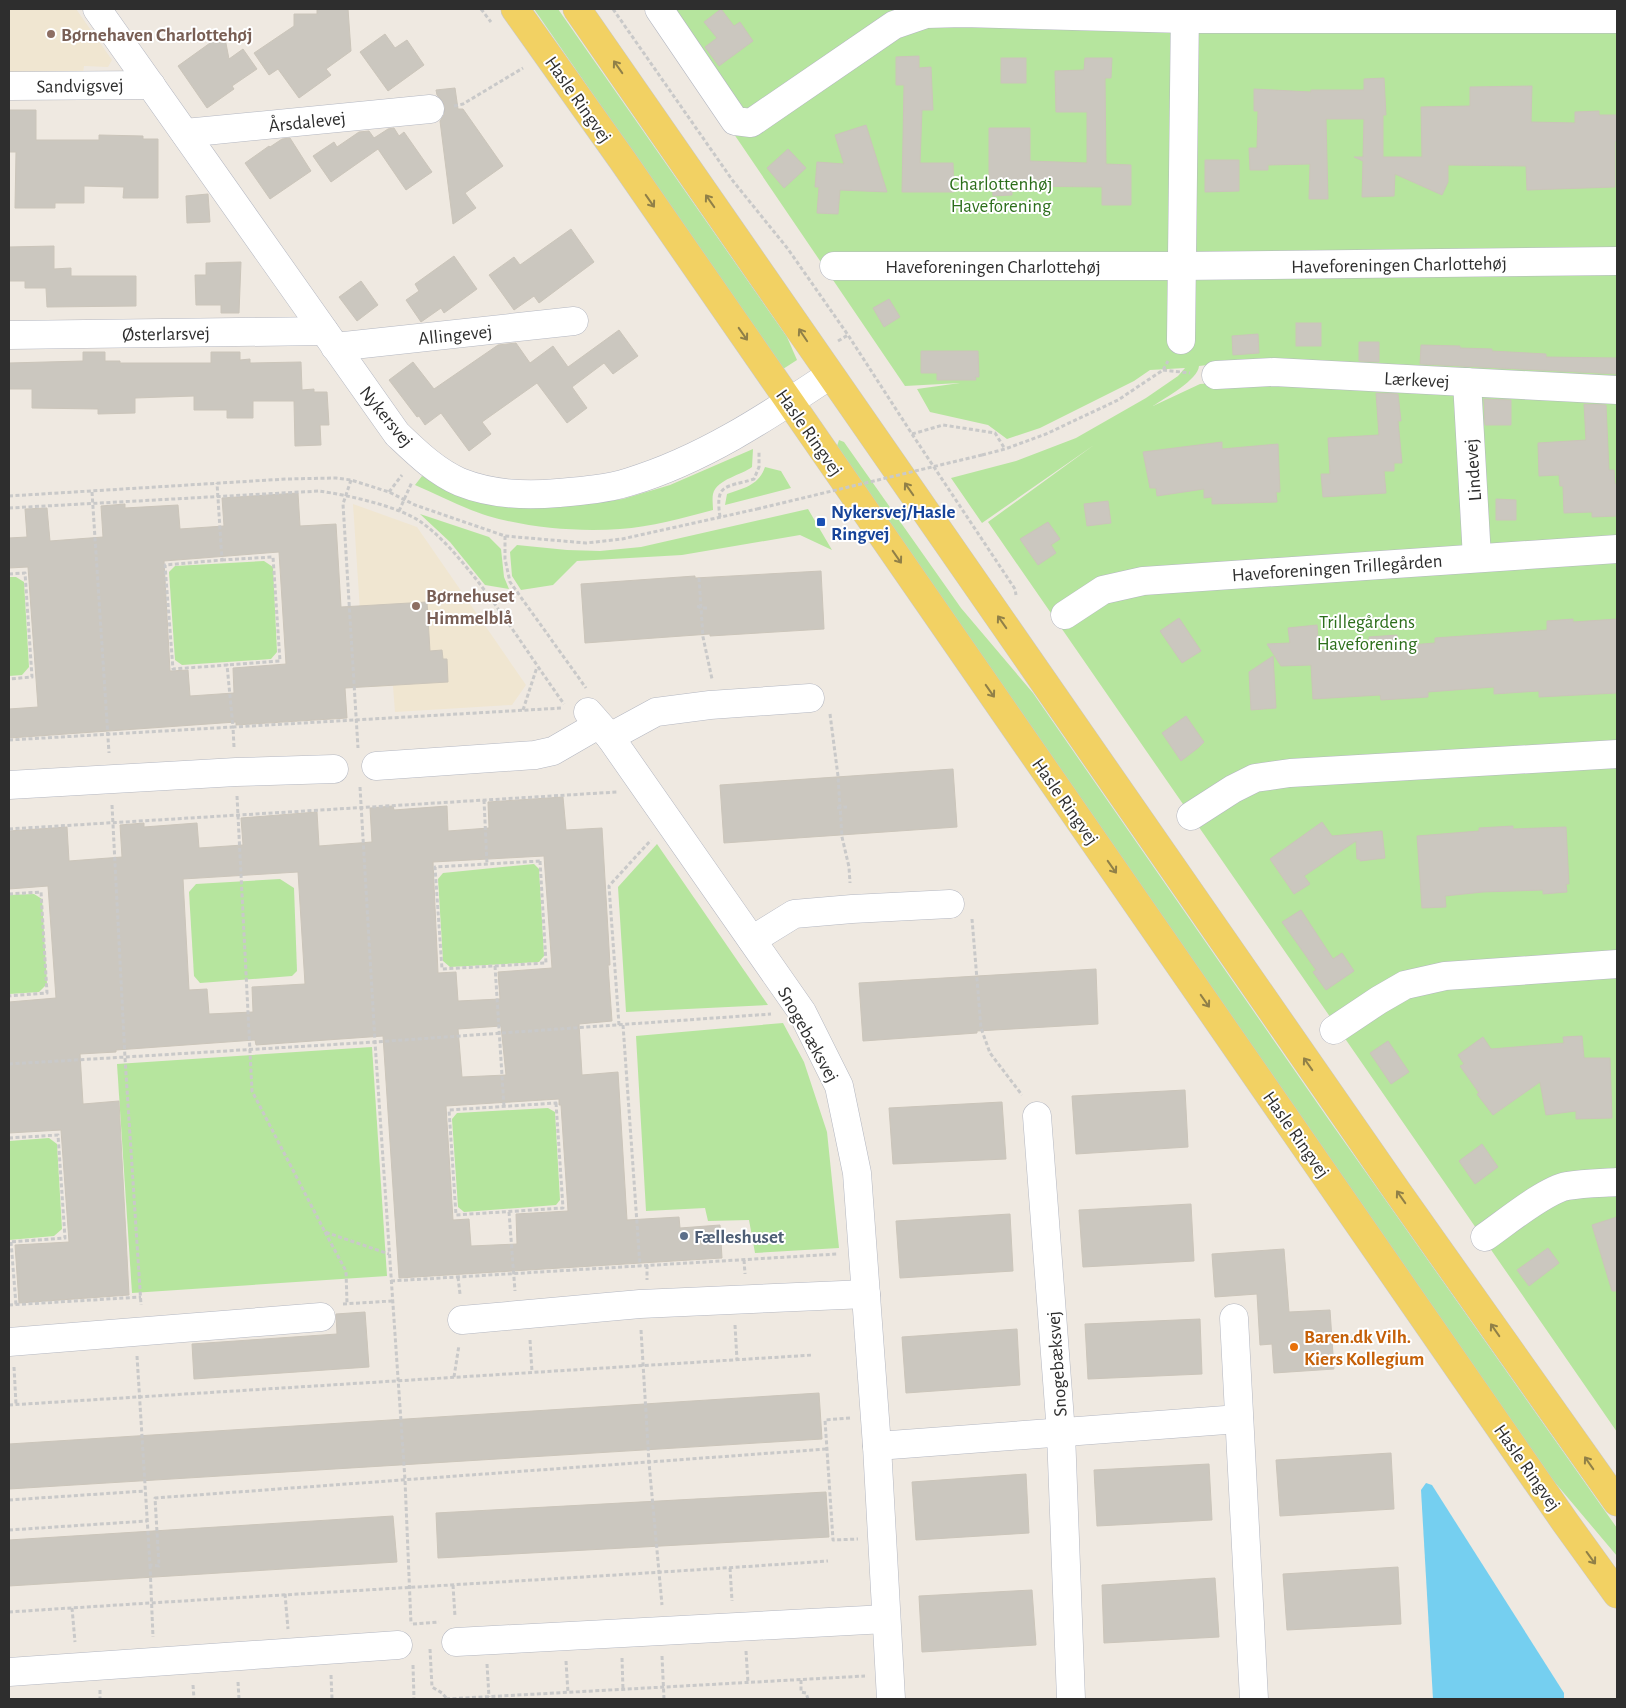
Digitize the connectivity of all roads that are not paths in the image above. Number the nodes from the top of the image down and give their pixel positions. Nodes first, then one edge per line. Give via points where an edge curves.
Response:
1 (97, 9) edge
2 (515, 9) edge
3 (577, 9) edge
4 (659, 9) edge
5 (1185, 14) edge
6 (1617, 19) edge
7 (151, 85) junction
8 (9, 86) edge
9 (430, 109) road end
10 (185, 134) junction
11 (1617, 262) edge
12 (834, 266) dead end
13 (1181, 266) junction
14 (574, 322) dead end
15 (9, 335) edge
16 (329, 339) junction
17 (1181, 340) road end
18 (830, 375) junction
19 (1216, 375) dead end
20 (1466, 382) junction
21 (1617, 390) edge
22 (790, 402) junction
23 (1617, 549) edge
24 (1477, 558) junction
25 (1065, 615) dead end
26 (810, 698) road end
27 (599, 725) junction
28 (1617, 754) edge
29 (365, 764) road end
30 (334, 769) dead end
31 (9, 785) edge
32 (1191, 816) dead end
33 (950, 904) road end
34 (752, 940) junction
35 (1617, 964) edge
36 (1334, 1030) dead end
37 (1037, 1116) road end
38 (1617, 1182) edge
39 (1485, 1237) dead end
40 (866, 1294) junction
41 (321, 1317) road end
42 (1234, 1318) dead end
43 (462, 1320) road end
44 (9, 1342) edge
45 (1239, 1419) junction
46 (1061, 1433) junction
47 (876, 1446) junction
48 (1617, 1502) edge
49 (1617, 1594) edge
50 (886, 1619) junction
51 (456, 1632) road end
52 (408, 1640) road end
53 (9, 1672) edge
54 (890, 1687) edge
55 (1071, 1699) edge
56 (1254, 1699) edge

1 - 7 street, Nykersvej
2 -> 22 main road, Hasle Ringvej
18 -> 3 main road
4 - 5 street via 735,121 751,123 894,25 926,14
5 - 6 street
5 - 13 street
7 - 8 street, Sandvigsvej
7 - 10 street, Nykersvej
9 - 10 street, Årsdalevej
10 - 16 street, Nykersvej
11 - 13 street, Haveforeningen Charlottehøj
12 - 13 street, Haveforeningen Charlottehøj
13 - 17 street
14 - 16 street, Allingevej
15 - 16 street, Østerlarsvej
16 - 22 street, Nykersvej via 397,434 438,470 460,482 484,489 527,495 578,491 628,482 683,461
18 - 22 street, Nykersvej
48 -> 18 main road via 1397,1192
19 - 20 street, Lærkevej via 1274,372
20 - 21 street, Lærkevej
20 - 24 street, Lindevej
22 -> 49 main road, Hasle Ringvej
23 - 24 street, Haveforeningen Trillegården
24 - 25 street, Haveforeningen Trillegården via 1143,581 1103,590
26 - 27 street via 716,704 656,712
27 - 29 street via 553,751 535,755
27 - 34 street, Snogebæksvej
28 - 32 street via 1255,778
30 - 31 street
33 - 34 street via 794,914
34 - 40 street, Snogebæksvej via 802,1012 839,1086 857,1173
35 - 36 street via 1446,976 1405,984
37 - 46 street, Snogebæksvej
38 - 39 street via 1566,1186 1540,1198
40 - 43 street via 640,1304
40 - 47 street, Snogebæksvej
41 - 44 street
42 - 45 street
45 - 46 street, Snogebæksvej
45 - 56 street
46 - 47 street, Snogebæksvej
46 - 55 street, Snogebæksvej
47 - 50 street, Snogebæksvej
50 - 51 street via 664,1630
50 - 54 street, Snogebæksvej
52 - 53 street via 290,1653

